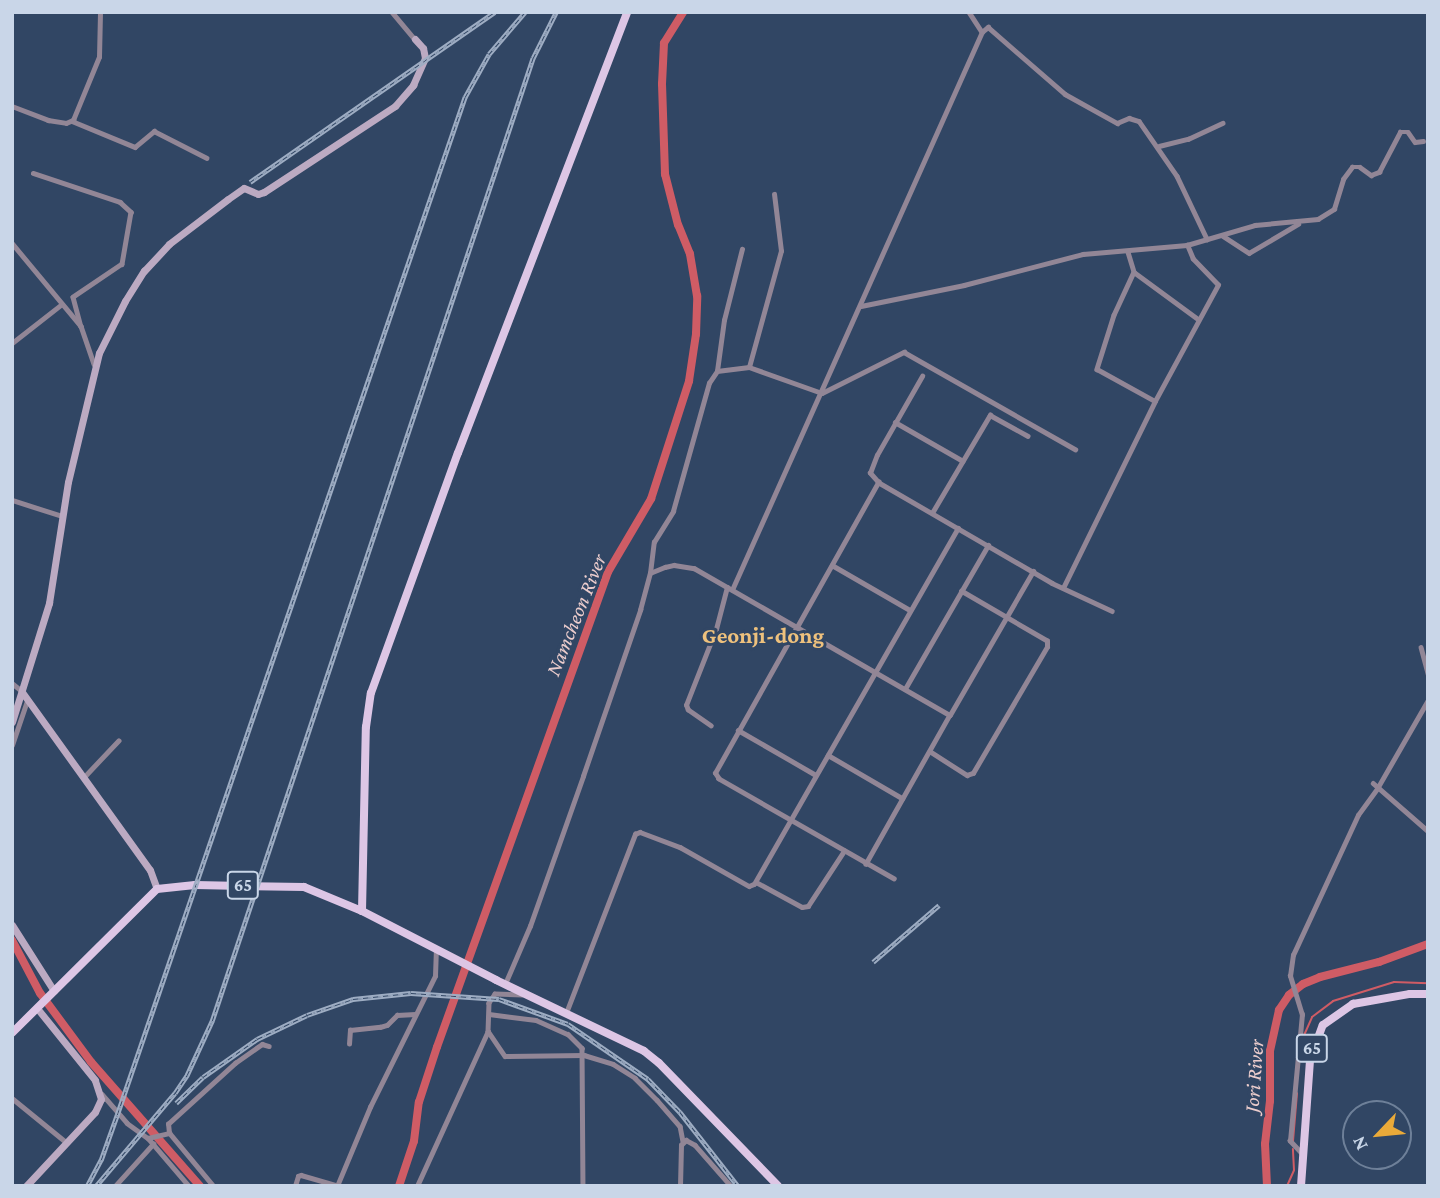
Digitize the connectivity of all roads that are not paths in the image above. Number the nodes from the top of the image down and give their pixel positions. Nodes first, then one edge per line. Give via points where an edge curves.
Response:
1 (100, 12) edge
2 (627, 12) edge
3 (969, 12) edge
4 (394, 13) edge
5 (982, 32) junction
6 (415, 39) joint
7 (12, 106) edge
8 (72, 121) junction
9 (1223, 123) dead end
10 (1423, 141) dead end
11 (1159, 146) junction
12 (207, 158) dead end
13 (33, 173) dead end
14 (774, 194) dead end
15 (1309, 220) junction
16 (1223, 236) junction
17 (1207, 239) junction
18 (12, 243) edge
19 (1187, 245) junction
20 (742, 249) dead end
21 (1128, 252) junction
22 (1134, 272) junction
23 (62, 304) junction
24 (860, 306) junction
25 (1198, 319) junction
26 (81, 326) junction
27 (12, 343) edge
28 (749, 367) junction
29 (95, 368) junction
30 (718, 371) junction
31 (922, 376) dead end
32 (822, 393) junction
33 (1155, 401) junction
34 (895, 422) junction
35 (1028, 436) dead end
36 (1075, 449) dead end
37 (963, 461) junction
38 (878, 482) junction
39 (12, 500) edge
40 (932, 513) junction
41 (63, 516) junction
42 (958, 528) junction
43 (988, 545) junction
44 (832, 565) junction
45 (1033, 572) junction
46 (650, 573) junction
47 (730, 588) junction
48 (1063, 588) junction
49 (961, 592) junction
50 (910, 610) junction
51 (1112, 611) dead end
52 (1006, 618) junction
53 (797, 627) junction
54 (1421, 647) dead end
55 (874, 672) junction
56 (1428, 674) edge
57 (12, 683) edge
58 (905, 689) junction
59 (21, 697) edge
60 (1428, 700) edge
61 (950, 715) junction
62 (12, 722) edge
63 (711, 726) dead end
64 (738, 730) junction
65 (118, 741) dead end
66 (12, 746) edge
67 (931, 752) junction
68 (828, 755) junction
69 (816, 775) junction
70 (83, 778) junction
71 (1373, 783) dead end
72 (1378, 788) junction
73 (902, 798) junction
74 (791, 820) junction
75 (1428, 831) edge
76 (844, 851) junction
77 (866, 864) junction
78 (894, 879) dead end
79 (756, 881) junction
80 (363, 888) junction
81 (158, 889) junction
82 (343, 902) junction
83 (362, 911) junction
84 (12, 925) edge
85 (436, 948) junction
86 (501, 982) junction
87 (58, 988) junction
88 (1428, 995) edge
89 (528, 996) junction
90 (38, 1006) junction
91 (566, 1013) junction
92 (415, 1014) junction
93 (489, 1014) junction
94 (488, 1031) junction
95 (12, 1032) edge
96 (349, 1044) dead end
97 (269, 1046) dead end
98 (584, 1055) junction
99 (102, 1094) junction
100 (12, 1098) edge
101 (169, 1133) junction
102 (148, 1138) junction
103 (683, 1142) junction
104 (67, 1143) junction
105 (153, 1144) junction
106 (1303, 1154) junction
107 (337, 1185) edge
108 (26, 1186) edge
109 (115, 1186) edge
110 (189, 1186) edge
111 (214, 1186) edge
112 (295, 1186) edge
113 (417, 1186) edge
114 (583, 1186) edge
115 (680, 1186) edge
116 (731, 1186) edge
117 (778, 1186) edge
118 (1301, 1186) edge

1 - 8 street via 99,57
2 - 80 main road via 371,693 366,727
3 - 5 street
4 - 6 street
5 - 11 street via 988,27 1049,81 1093,110 1117,123 1129,118 1139,121
5 - 24 street
6 - 29 street via 425,58 413,85 395,106 264,192 244,188 160,253 125,301
7 - 8 street via 48,120
8 - 12 street via 135,147 154,131
9 - 11 street
10 - 15 street via 1415,142 1404,131 1398,134 1379,172 1371,175 1352,167 1344,176 1331,213
11 - 17 street
13 - 26 street via 125,204 131,212 122,264 73,297
14 - 28 street via 781,251
15 - 16 street via 1255,225
15 - 16 street via 1248,253
16 - 17 street
17 - 19 street
18 - 23 street
19 - 21 street
19 - 25 street via 1217,285
20 - 30 street via 724,320
21 - 22 street
21 - 24 street via 1083,254
22 - 25 street
22 - 33 street via 1097,369
23 - 26 street
23 - 27 street
24 - 32 street
25 - 33 street
26 - 29 street
28 - 30 street
28 - 32 street
29 - 41 street
30 - 46 street via 709,383 673,511 654,542
31 - 34 street
32 - 36 street via 904,352
32 - 47 street
33 - 48 street
34 - 37 street
34 - 38 street via 870,473
35 - 37 street via 990,415
37 - 40 street
38 - 40 street
38 - 44 street
39 - 41 street
40 - 42 street
41 - 59 street via 49,603
42 - 43 street
42 - 50 street
43 - 45 street
43 - 49 street
44 - 50 street
44 - 53 street
45 - 48 street
45 - 52 street
46 - 47 street via 674,565 694,568
46 - 86 street via 530,926
47 - 53 street
47 - 63 street via 686,705
48 - 51 street
49 - 52 street
49 - 58 street
50 - 55 street
52 - 61 street
52 - 67 street via 1047,641 1016,702 974,773 967,775
53 - 55 street
53 - 64 street
54 - 56 street
55 - 58 street
55 - 68 street
57 - 59 street
58 - 61 street
59 - 62 street
59 - 66 street
59 - 70 street
60 - 72 street
61 - 67 street
64 - 69 street
64 - 74 street via 715,768 717,777
65 - 70 street
67 - 73 street
68 - 69 street
68 - 73 street
69 - 74 street
70 - 81 street via 150,870
71 - 72 street
72 - 75 street
72 - 106 street via 1358,815 1300,934 1291,963 1291,981 1302,1015 1290,1138
73 - 77 street
74 - 76 street
74 - 79 street
76 - 77 street
76 - 79 street via 808,906 802,907
77 - 78 street
79 - 91 street via 749,886 680,847 635,834
80 - 82 main road
80 - 83 main road
81 - 82 main road, 65 via 304,887
81 - 87 main road
82 - 83 main road, 65
83 - 85 main road, 65
84 - 87 street
85 - 86 main road, 65
85 - 92 street via 435,976
86 - 89 main road, 65
87 - 90 main road
88 - 106 main road, 65 via 1353,1004 1323,1025 1310,1054
89 - 91 main road, 65
89 - 93 street via 495,994
90 - 95 main road
90 - 99 street
91 - 117 main road, 65 via 653,1058
92 - 96 street via 400,1014 387,1025 350,1030
92 - 107 street
93 - 94 street
93 - 98 street via 554,1027 574,1038
94 - 98 street via 505,1056
94 - 113 street
97 - 101 street via 262,1044 202,1090 168,1124
98 - 103 street via 613,1064 635,1078 680,1126
98 - 114 street
99 - 102 street via 127,1124
99 - 104 street via 99,1107
100 - 104 street
101 - 102 street
101 - 111 street
102 - 105 street
103 - 115 street
103 - 116 street via 695,1145
104 - 108 street
105 - 109 street
105 - 110 street
106 - 118 main road, 65
107 - 112 street via 301,1175

